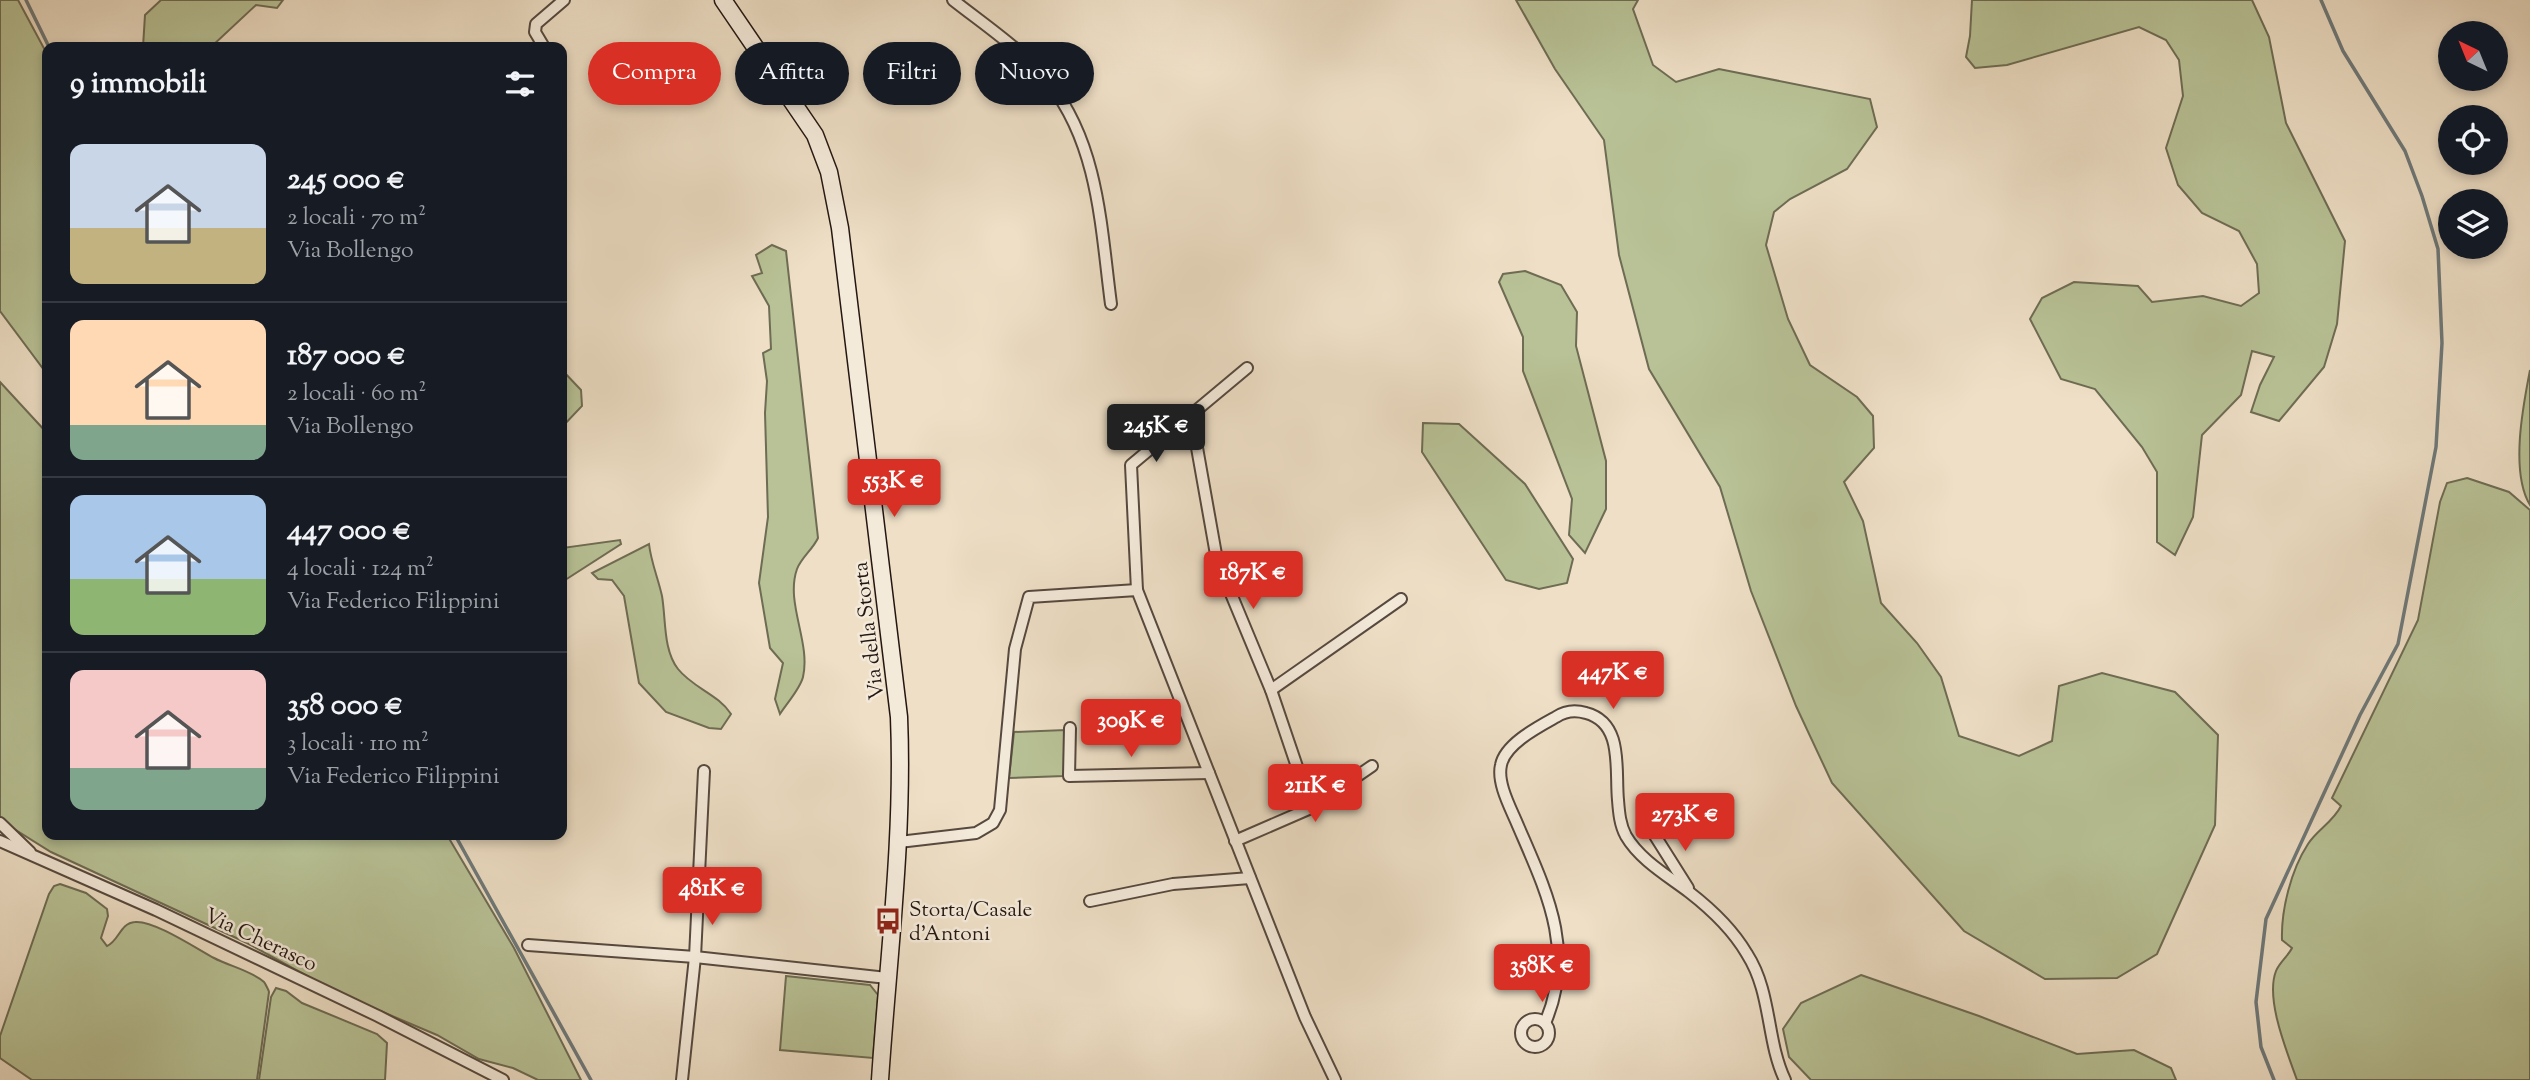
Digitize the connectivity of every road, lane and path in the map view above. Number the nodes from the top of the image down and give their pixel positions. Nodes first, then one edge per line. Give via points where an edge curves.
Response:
1 (564, 0) edge
2 (723, 0) edge
3 (953, 0) edge
4 (541, 42) edge
5 (1111, 304) dead end
6 (1247, 369) dead end
7 (1191, 414) junction
8 (1137, 590) junction
9 (1401, 599) dead end
10 (1271, 690) junction
11 (1070, 728) dead end
12 (1372, 766) dead end
13 (704, 771) dead end
14 (1209, 773) junction
15 (1311, 808) junction
16 (0, 823) edge
17 (1652, 831) dead end
18 (0, 841) edge
19 (1235, 841) junction
20 (899, 842) junction
21 (37, 859) junction
22 (1250, 878) junction
23 (1691, 893) junction
24 (1090, 901) dead end
25 (528, 945) dead end
26 (695, 957) junction
27 (887, 978) junction
28 (1545, 1023) dead end
29 (503, 1080) edge
30 (682, 1080) edge
31 (880, 1080) edge
32 (1335, 1080) edge
33 (1785, 1080) edge

1 - 4 street via 536,24
2 - 20 main road, Via della Storta via 815,135 833,192 895,670 901,766
3 - 5 street via 1014,48 1049,83 1076,127 1093,174
6 - 7 street
7 - 8 street via 1131,464
7 - 10 street via 1217,561
8 - 14 street
8 - 20 street via 1029,597 1015,649 1003,792 996,817 976,833
9 - 10 street
10 - 15 street
11 - 14 street via 1069,776
12 - 15 street
13 - 26 street
14 - 19 street
15 - 19 street
16 - 21 street
17 - 23 street
18 - 21 street, Via Cherasco
19 - 22 street
20 - 27 main road, Via della Storta
21 - 29 street, Via Cherasco via 156,910
22 - 24 street via 1173,884
22 - 32 street
23 - 28 street via 1641,854 1626,836 1619,816 1615,741 1600,720 1578,711 1562,714 1511,748 1501,765 1502,783 1546,892 1558,942 1559,977
23 - 33 street via 1736,937 1754,965 1766,996
25 - 26 street
26 - 27 street
26 - 30 street
27 - 31 main road, Via della Storta

